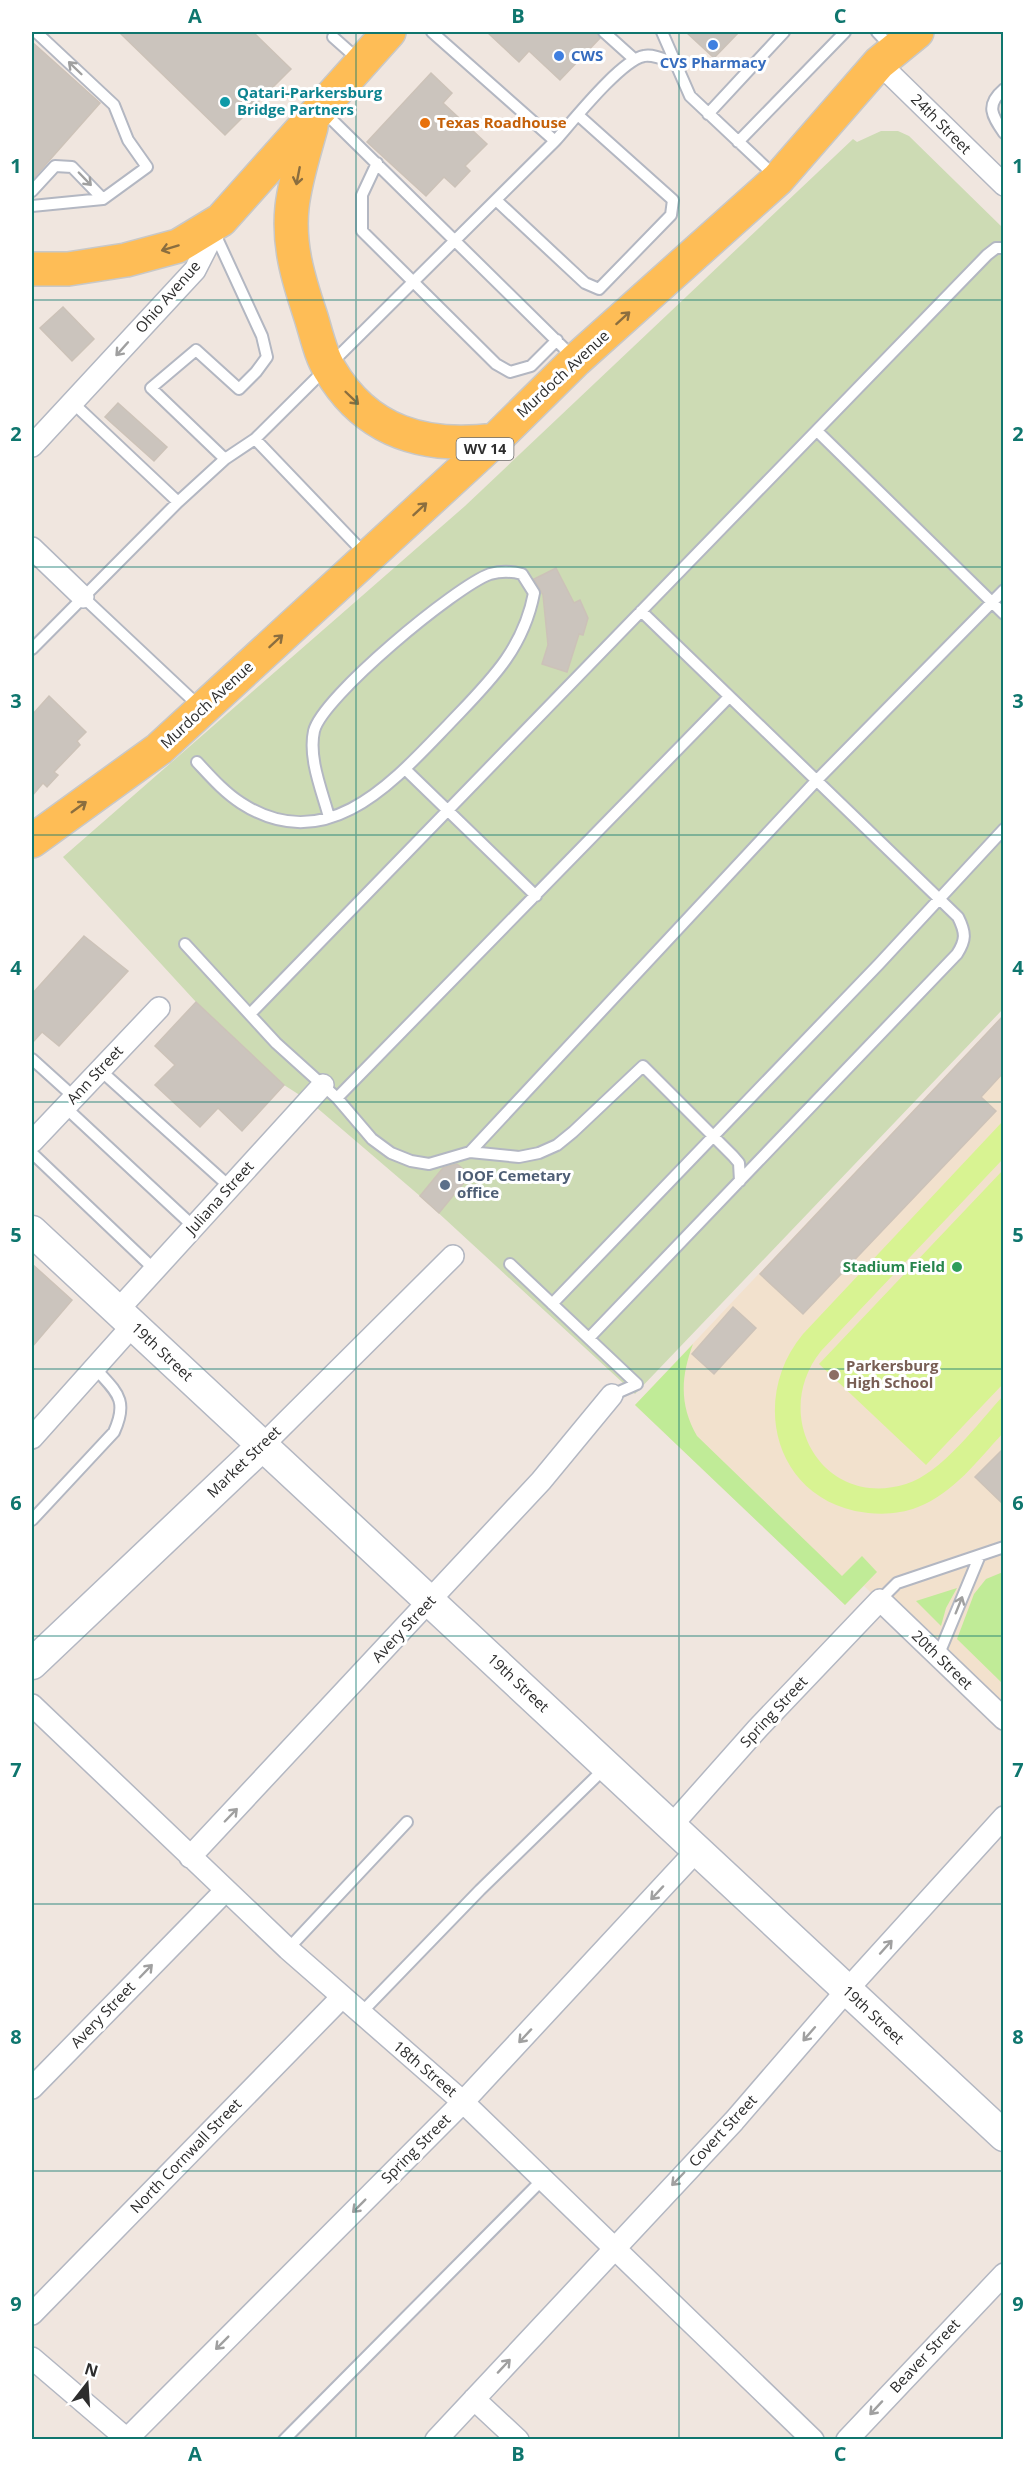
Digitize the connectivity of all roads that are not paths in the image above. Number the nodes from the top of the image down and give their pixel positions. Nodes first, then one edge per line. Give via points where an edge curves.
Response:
1 (36, 32) edge
2 (389, 32) edge
3 (432, 32) edge
4 (604, 32) edge
5 (662, 32) edge
6 (784, 32) edge
7 (845, 32) edge
8 (333, 37) dead end
9 (892, 44) edge
10 (634, 59) junction
11 (362, 63) junction
12 (675, 63) junction
13 (1004, 89) edge
14 (708, 114) junction
15 (317, 115) junction
16 (578, 115) junction
17 (1004, 133) edge
18 (555, 141) junction
19 (738, 142) junction
20 (376, 164) junction
21 (778, 179) junction
22 (1004, 185) edge
23 (32, 191) edge
24 (103, 199) junction
25 (496, 200) junction
26 (32, 206) edge
27 (218, 227) junction
28 (455, 241) junction
29 (1004, 248) edge
30 (32, 269) edge
31 (414, 282) junction
32 (567, 350) junction
33 (328, 368) junction
34 (73, 403) junction
35 (817, 431) junction
36 (255, 439) junction
37 (495, 440) junction
38 (32, 446) edge
39 (225, 459) junction
40 (178, 502) junction
41 (32, 548) edge
42 (368, 557) junction
43 (1004, 590) edge
44 (83, 597) junction
45 (991, 602) junction
46 (641, 611) junction
47 (1004, 614) edge
48 (32, 649) edge
49 (728, 698) junction
50 (202, 710) junction
51 (197, 762) dead end
52 (406, 770) junction
53 (816, 781) junction
54 (449, 810) junction
55 (329, 817) junction
56 (1004, 829) edge
57 (32, 841) edge
58 (536, 896) junction
59 (940, 899) junction
60 (185, 944) dead end
61 (159, 1008) dead end
62 (251, 1013) junction
63 (32, 1059) edge
64 (100, 1070) junction
65 (330, 1092) junction
66 (70, 1102) junction
67 (713, 1137) junction
68 (32, 1142) edge
69 (470, 1152) junction
70 (740, 1181) junction
71 (230, 1187) junction
72 (194, 1227) junction
73 (32, 1231) edge
74 (453, 1256) dead end
75 (510, 1264) dead end
76 (154, 1269) junction
77 (552, 1304) junction
78 (126, 1318) junction
79 (589, 1338) junction
80 (95, 1368) junction
81 (612, 1395) joint
82 (32, 1438) edge
83 (263, 1445) junction
84 (32, 1520) edge
85 (1004, 1546) edge
86 (980, 1555) junction
87 (880, 1600) junction
88 (431, 1601) junction
89 (938, 1656) junction
90 (32, 1664) edge
91 (32, 1705) edge
92 (1004, 1719) edge
93 (607, 1766) junction
94 (1004, 1817) edge
95 (406, 1822) dead end
96 (671, 1826) junction
97 (697, 1850) junction
98 (190, 1857) junction
99 (225, 1891) junction
100 (288, 1949) junction
101 (847, 1990) junction
102 (341, 1998) junction
103 (360, 2014) junction
104 (32, 2088) edge
105 (463, 2102) junction
106 (1004, 2136) edge
107 (544, 2178) junction
108 (615, 2245) junction
109 (1004, 2274) edge
110 (32, 2314) edge
111 (32, 2358) edge
112 (474, 2398) junction
113 (127, 2439) edge
114 (284, 2439) edge
115 (436, 2439) edge
116 (518, 2439) edge
117 (813, 2439) edge
118 (847, 2439) edge

24 -> 1 lane via 147,167 128,141 114,105
2 - 11 main road, Ohio Avenue
3 - 18 lane
4 - 10 lane
5 - 12 lane
6 - 14 lane
7 - 19 lane
8 - 11 lane
9 - 21 main road, Murdoch Avenue / WV 14
9 - 22 street, 24th Street
10 - 12 lane via 646,55
10 - 16 lane
11 - 15 main road, Ohio Avenue
12 - 14 lane via 690,96
13 - 17 lane via 993,102 992,116
14 - 19 lane
15 - 20 lane
15 - 27 main road, Ohio Avenue
15 -> 33 main road via 299,168 292,207 292,242 295,268
16 - 18 lane
16 - 25 lane via 673,200 671,215 599,289 585,284
18 - 25 lane
19 - 21 lane
20 - 28 lane
20 - 31 lane via 362,195 362,231
32 -> 21 main road, Murdoch Avenue / WV 14
23 -> 24 lane via 55,166 72,166
24 - 26 lane
25 - 28 lane
27 -> 30 main road via 178,246 126,260 68,269
27 -> 34 street, Ohio Avenue via 195,270
27 - 39 lane via 267,357 239,389 196,350 151,388
28 - 31 lane
28 - 32 lane
29 - 35 lane via 996,248 987,255
31 - 32 lane via 496,364 510,372
31 - 33 lane
32 - 37 main road, Murdoch Avenue / WV 14
33 - 36 lane
33 -> 37 main road via 362,408 407,436 447,443
34 - 38 street, Ohio Avenue
34 - 40 lane
35 - 45 lane
35 - 46 lane
36 - 39 lane
36 - 42 lane
42 -> 37 main road, Murdoch Avenue / WV 14
39 - 40 lane
40 - 44 lane
41 - 44 street
50 -> 42 main road, Murdoch Avenue / WV 14
43 - 45 lane
44 - 48 lane
44 - 50 lane
45 - 47 lane
45 - 53 lane
46 - 49 lane
46 - 54 lane
49 - 53 lane
49 - 58 lane
57 -> 50 main road, Murdoch Avenue / WV 14 via 159,749
51 - 55 lane via 242,804 267,816 291,821
52 - 54 lane
52 - 55 lane via 354,810
52 - 55 lane via 513,652 526,626 534,593 522,574 502,571 471,585 370,663 320,717 314,732 314,749
53 - 59 lane
53 - 69 lane
54 - 58 lane
54 - 62 lane
56 - 59 lane
58 - 65 lane
59 - 67 lane
59 - 70 lane via 958,917 965,931 957,954
60 - 62 lane
61 - 64 street, Ann Street
62 - 65 lane
63 - 66 lane
64 - 66 street, Ann Street
64 - 71 lane
65 - 69 lane via 372,1139 391,1153 429,1164
65 - 71 street, Juliana Street
66 - 68 street, Ann Street
66 - 72 lane
67 - 69 lane via 643,1065 557,1145 519,1156
67 - 70 lane via 739,1163
67 - 77 lane
68 - 76 lane
70 - 79 lane
71 - 72 street, Juliana Street
72 - 76 street, Juliana Street
73 - 78 street, 19th Street
74 - 83 street, Market Street
75 - 77 lane
76 - 78 street, Juliana Street
77 - 79 lane
78 - 80 street, Juliana Street
78 - 83 street, 19th Street
79 - 81 lane via 637,1384
80 - 82 street, Juliana Street
80 - 84 lane via 117,1393 123,1405 121,1417 114,1432
81 - 88 street, Avery Street via 541,1481
83 - 88 street, 19th Street
83 - 90 street, Market Street
85 - 86 lane
86 - 87 lane via 897,1583
89 -> 86 lane
87 - 89 street, 20th Street
87 - 96 street, Spring Street
88 - 93 street, 19th Street
98 -> 88 street, Avery Street
89 - 92 street, 20th Street
91 - 98 street, 18th Street
93 - 96 street, 19th Street
93 - 103 lane
101 -> 94 street, Covert Street
95 - 100 lane
96 - 97 street, 19th Street
97 - 101 street, 19th Street
97 -> 105 street, Spring Street
98 - 99 street, 18th Street
99 - 100 street, 18th Street
104 -> 99 street, Avery Street
100 - 102 street, 18th Street
101 - 106 street, 19th Street
101 -> 108 street, Covert Street via 734,2121
102 - 103 street, 18th Street
102 - 110 street, North Cornwall Street
103 - 105 street, 18th Street
105 - 107 street, 18th Street
105 -> 113 street, Spring Street
107 - 108 street, 18th Street
107 - 114 lane
112 -> 108 street, Covert Street
108 - 117 street, 18th Street
109 -> 118 street, Beaver Street
111 - 113 street
112 - 115 street, Covert Street
112 - 116 street

